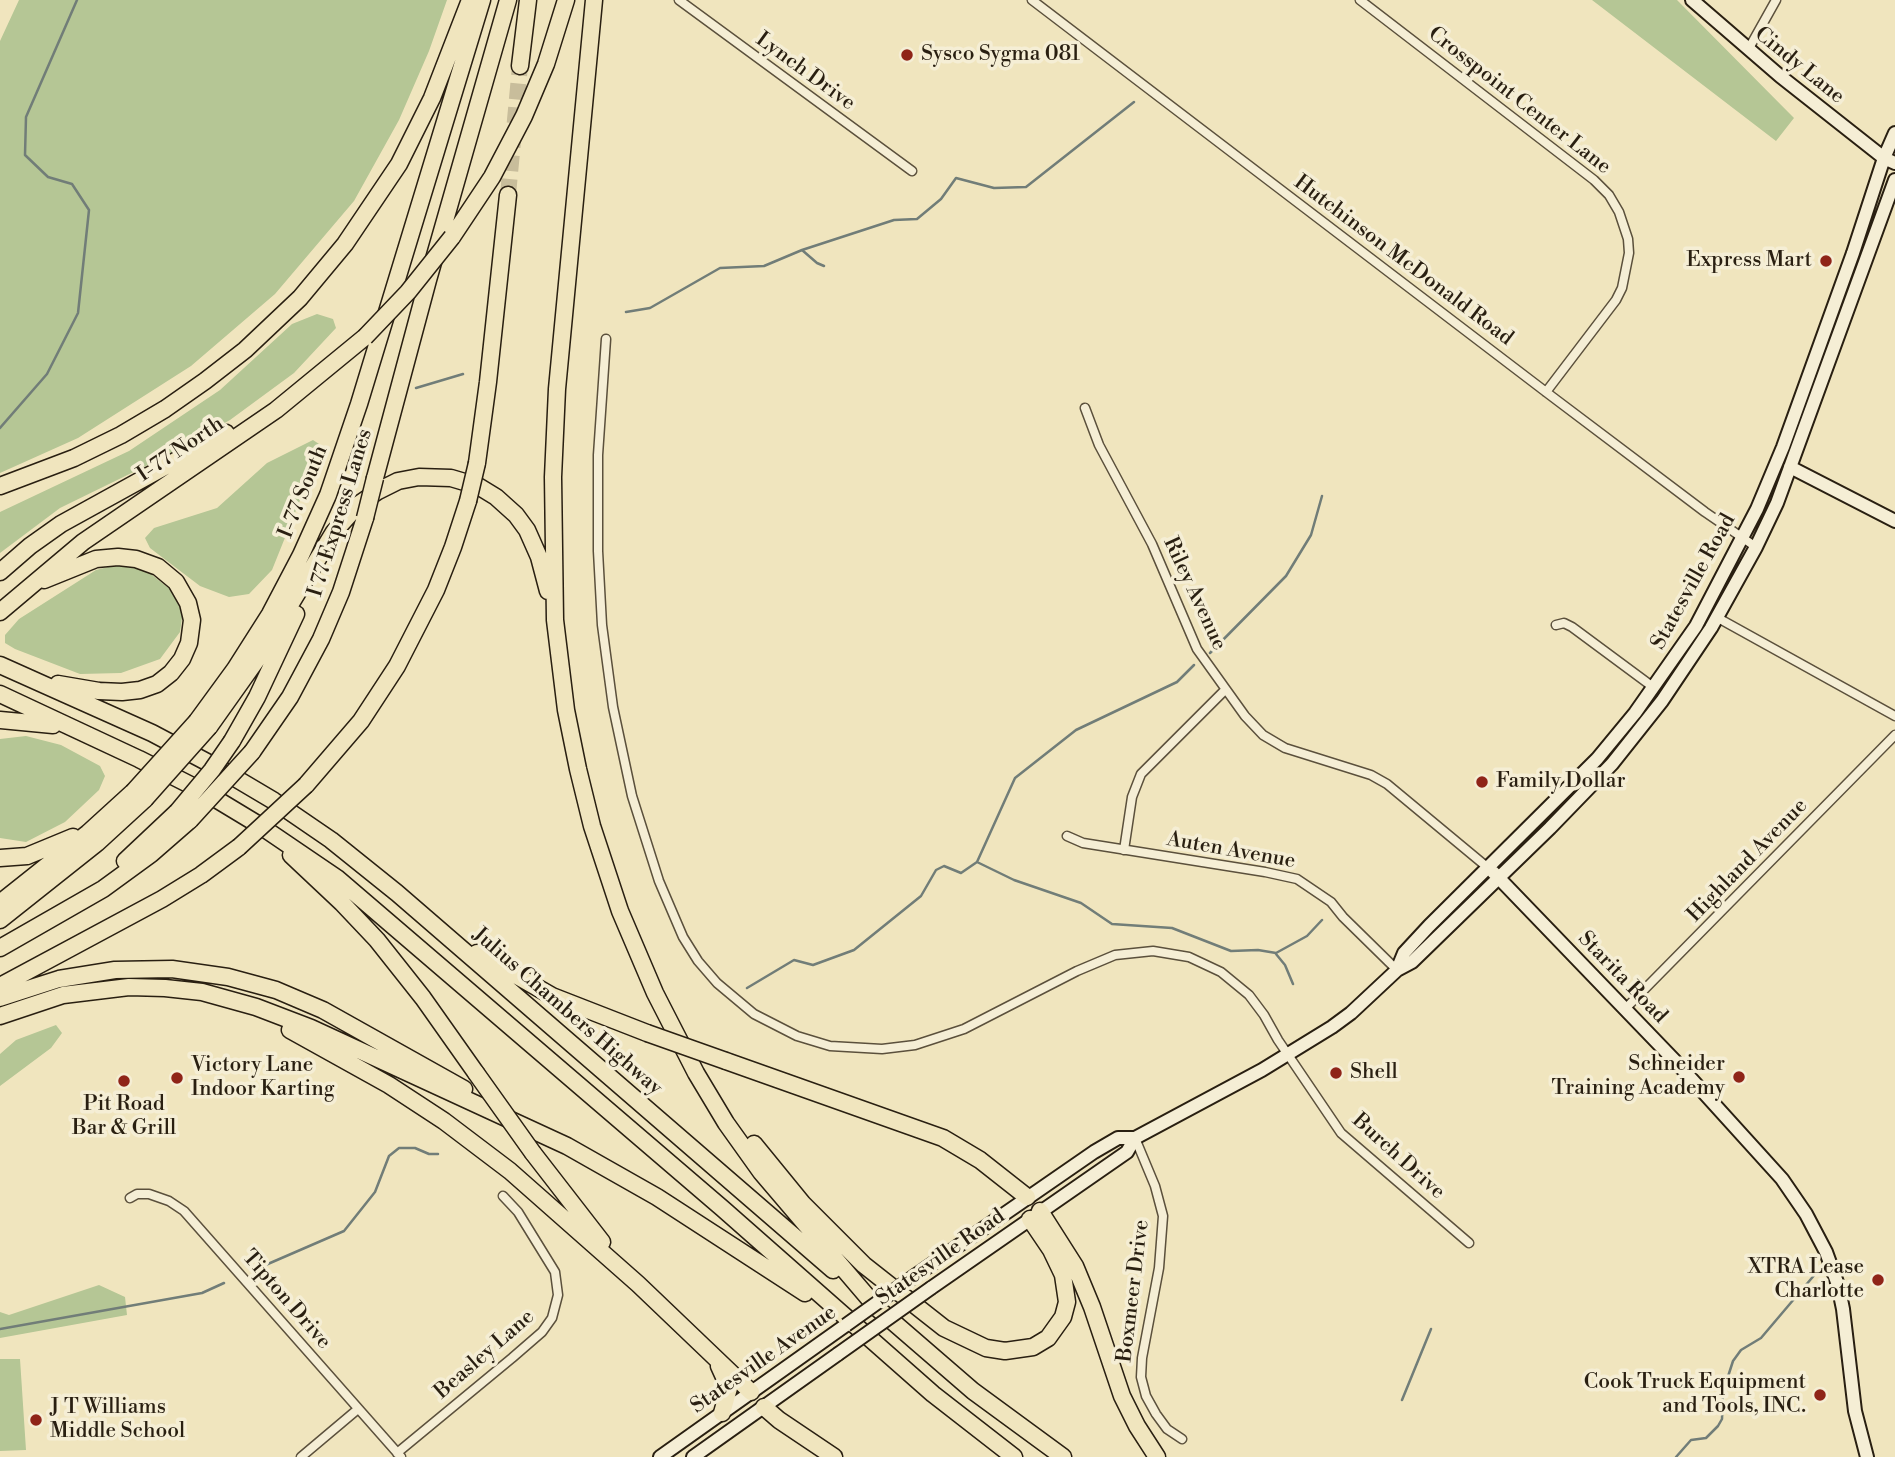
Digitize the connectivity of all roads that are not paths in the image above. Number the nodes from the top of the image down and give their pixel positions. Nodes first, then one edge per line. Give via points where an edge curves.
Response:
1 (470, 0) edge
2 (482, 0) edge
3 (508, 0) edge
4 (528, 0) edge
5 (566, 0) edge
6 (594, 0) edge
7 (679, 0) edge
8 (1032, 0) edge
9 (1360, 0) edge
10 (1692, 0) edge
11 (1776, 0) edge
12 (1748, 50) junction
13 (520, 66) tunnel mouth
14 (1895, 133) edge
15 (1890, 160) edge
16 (912, 171) dead end
17 (1895, 173) edge
18 (1895, 180) edge
19 (508, 195) tunnel mouth
20 (606, 340) dead end
21 (361, 341) junction
22 (1546, 393) junction
23 (1085, 408) dead end
24 (1790, 467) junction
25 (0, 486) edge
26 (1895, 521) edge
27 (1742, 538) junction
28 (326, 544) junction
29 (1756, 547) junction
30 (0, 572) edge
31 (26, 588) junction
32 (0, 612) edge
33 (1718, 618) junction
34 (555, 620) junction
35 (1556, 625) dead end
36 (0, 665) edge
37 (33, 680) junction
38 (1653, 687) junction
39 (1225, 690) junction
40 (0, 694) edge
41 (1895, 716) edge
42 (0, 720) edge
43 (203, 724) junction
44 (70, 727) junction
45 (1895, 735) edge
46 (139, 795) junction
47 (184, 816) junction
48 (97, 825) junction
49 (259, 825) junction
50 (1067, 836) dead end
51 (1124, 850) junction
52 (0, 858) edge
53 (1487, 867) junction
54 (1498, 877) junction
55 (0, 903) edge
56 (0, 920) edge
57 (445, 934) junction
58 (0, 948) edge
59 (1397, 970) junction
60 (0, 986) edge
61 (183, 990) junction
62 (0, 998) edge
63 (1625, 1009) junction
64 (0, 1016) edge
65 (669, 1020) junction
66 (1288, 1055) junction
67 (519, 1123) junction
68 (1135, 1138) junction
69 (503, 1196) dead end
70 (1027, 1197) junction
71 (131, 1198) dead end
72 (1035, 1215) junction
73 (1469, 1243) dead end
74 (638, 1284) junction
75 (877, 1308) junction
76 (852, 1324) junction
77 (716, 1361) junction
78 (751, 1392) junction
79 (764, 1407) junction
80 (358, 1409) junction
81 (722, 1413) junction
82 (1182, 1439) dead end
83 (399, 1455) edge
84 (301, 1457) edge
85 (660, 1457) edge
86 (693, 1457) edge
87 (834, 1457) edge
88 (1014, 1457) edge
89 (1063, 1457) edge
90 (1157, 1457) edge
91 (1867, 1457) edge

1 - 25 highway via 432,98 399,164 345,244 299,298 245,349 165,409 86,452
2 - 43 highway, I-77 South via 328,495 270,614
3 - 47 highway, I 77 Express Lanes, bridge via 341,592 290,697 252,752
4 - 13 highway
5 - 21 highway, I-77 North, bridge via 546,64 492,177 452,237
6 - 34 highway via 555,420
7 - 16 street, Lynch Drive
8 - 22 street, Hutchinson McDonald Road
9 - 22 street, Crosspoint Center Lane via 1594,180 1619,212 1629,253 1622,288
10 - 12 main road, Cindy Lane
11 - 12 street
12 - 15 main road, Cindy Lane
14 - 15 main road, Statesville Road
15 - 17 main road, Cindy Lane
15 - 27 main road, Statesville Road via 1783,447
18 - 24 main road, Statesville Road
19 - 60 highway, bridge via 477,463 436,590 397,666 360,721 306,785 239,846 153,905
20 - 66 street, Burch Drive via 598,455 598,551 613,707 632,796 659,881 683,937 717,983 754,1014 797,1036 839,1047 882,1049 915,1045 964,1029 1103,959 1166,952 1201,961 1230,978 1257,1004
21 - 30 highway via 338,351 202,447 61,524
21 - 31 highway, I-77 North via 276,410 83,542
22 - 27 street, Hutchinson McDonald Road
23 - 39 street, Riley Avenue via 1197,649
24 - 26 main road
24 - 29 main road, Statesville Road
27 - 29 street, Hutchinson McDonald Road
27 - 38 main road, Statesville Road via 1696,626
28 - 34 highway via 350,512 388,486 430,476 469,483 503,502 527,530 542,566
28 - 43 highway via 258,658
28 - 47 highway, bridge via 268,675
29 - 33 main road, Statesville Road
31 - 32 highway, I-77 North
31 - 37 highway via 84,563 136,558 158,567 176,582 192,620 182,659 171,673 149,687 110,692
33 - 41 street
33 - 54 main road, Statesville Road via 1612,764
34 - 65 highway via 566,710 592,826 631,939
35 - 38 street via 1573,627
36 - 37 highway, Julius Chambers Highway
37 - 57 highway, Julius Chambers Highway via 152,733 248,785 331,840
38 - 53 main road, Statesville Road via 1597,759
39 - 51 street via 1141,774 1132,797
39 - 53 street, Riley Avenue via 1273,743 1387,784
40 - 44 highway
42 - 44 highway
43 - 46 highway, bridge
44 - 49 highway via 163,771
45 - 63 street, Highland Avenue
46 - 48 highway
46 - 56 highway via 97,843
47 - 58 highway, I 77 Express Lanes via 151,854 120,877
48 - 52 highway via 40,852
48 - 55 highway
49 - 74 highway, bridge via 377,940 533,1153
49 - 76 highway via 380,913
50 - 51 street, Auten Avenue
51 - 59 street, Auten Avenue via 1297,879 1331,902
53 - 54 main road, Starita Road
53 - 59 main road, Statesville Road via 1405,953
54 - 59 main road, Statesville Road via 1412,962
54 - 63 main road, Starita Road
57 - 70 highway, bridge via 552,996 608,1020 943,1138 981,1160
57 - 75 highway, Julius Chambers Highway
59 - 66 main road, Statesville Road via 1351,1013
61 - 64 highway via 95,989 47,999
61 - 67 highway via 274,1013
61 - 74 highway via 300,1035 416,1102 510,1171
62 - 67 highway via 59,979 115,970 172,969 243,980 338,1018
63 - 91 main road, Starita Road via 1782,1178 1813,1226 1838,1285 1855,1411
65 - 72 highway via 738,1124 803,1204 881,1280 955,1334 986,1348 1015,1351 1041,1343 1059,1325 1067,1302 1066,1284
65 - 75 highway via 743,1148
66 - 68 main road, Statesville Road
66 - 73 street, Burch Drive via 1343,1136
67 - 76 highway via 657,1197
68 - 70 main road, Statesville Road via 1118,1138
68 - 72 main road, Statesville Road via 1126,1152
68 - 82 street, Boxmeer Drive via 1163,1216 1141,1377 1156,1414
69 - 83 street, Beasley Lane via 555,1272 558,1295 552,1318 542,1332
70 - 72 main road
70 - 78 main road, Statesville Avenue, bridge
71 - 80 street, Tipton Drive via 149,1194 184,1211
72 - 79 main road, Statesville Road, bridge
72 - 90 highway via 1075,1266 1122,1396
74 - 77 highway
75 - 89 highway, Julius Chambers Highway via 973,1391
76 - 88 highway
77 - 78 highway
77 - 81 highway via 729,1388
78 - 79 main road
78 - 81 main road, Statesville Avenue
79 - 86 main road, Statesville Avenue
79 - 87 highway
80 - 83 street, Tipton Drive
80 - 84 street
81 - 85 main road, Statesville Avenue

